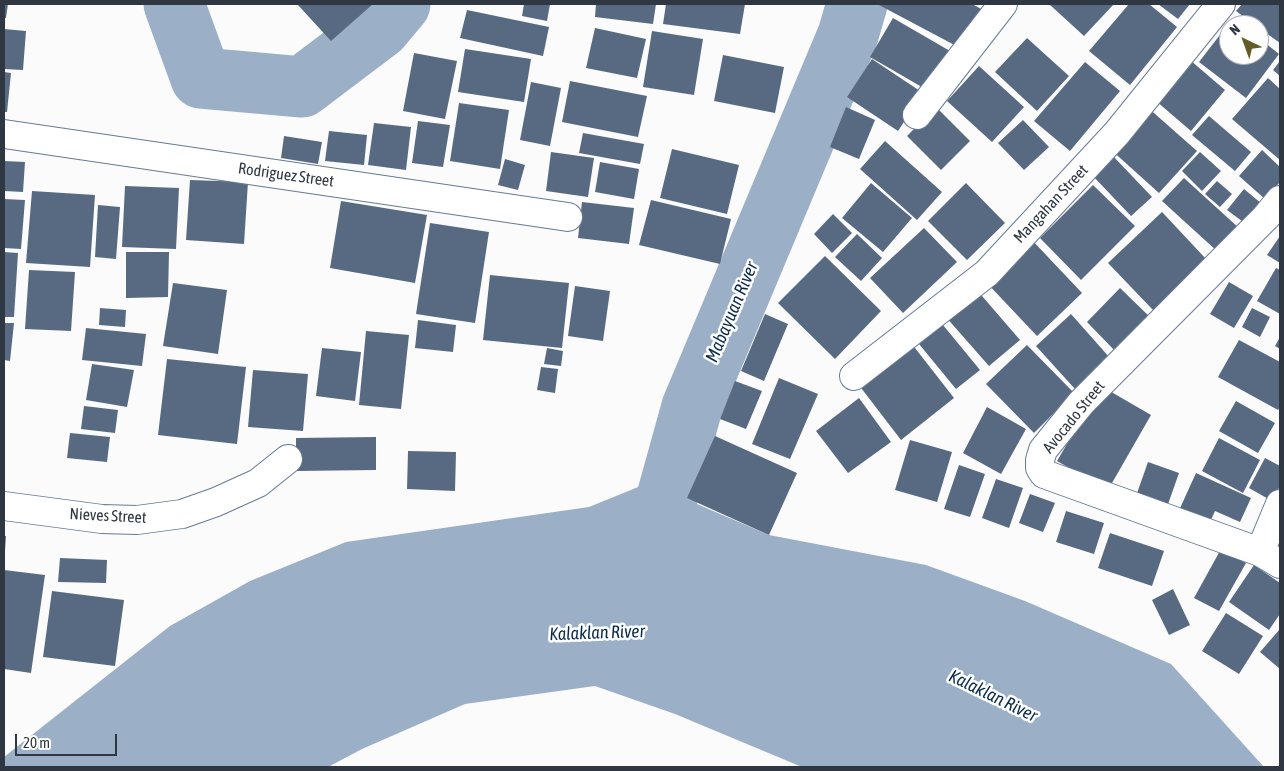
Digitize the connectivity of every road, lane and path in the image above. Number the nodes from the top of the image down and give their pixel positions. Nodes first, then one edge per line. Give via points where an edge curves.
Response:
1 (1003, 4) edge
2 (1221, 4) edge
3 (917, 115) dead end
4 (4, 134) edge
5 (1280, 200) edge
6 (568, 217) dead end
7 (854, 376) dead end
8 (288, 458) dead end
9 (1280, 504) edge
10 (4, 506) edge
11 (1270, 558) edge

1 - 3 street
2 - 7 street, Mangahan Street via 1117,133 987,273
4 - 6 street, Rodriguez Street
5 - 11 street, Avocado Street via 1081,403 1043,450 1040,460 1044,474
8 - 10 street, Nieves Street via 258,483 182,514 137,520 102,519
9 - 11 street

